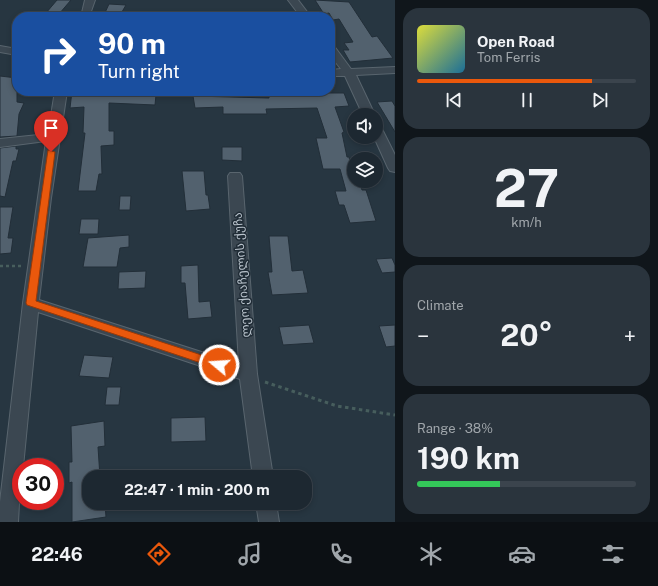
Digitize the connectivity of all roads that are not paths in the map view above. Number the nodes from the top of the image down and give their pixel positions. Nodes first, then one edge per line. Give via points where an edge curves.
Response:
1 (90, 0) edge
2 (293, 0) edge
3 (86, 12) edge
4 (302, 12) edge
5 (0, 50) edge
6 (12, 51) edge
7 (335, 55) edge
8 (395, 70) edge
9 (335, 73) edge
10 (349, 73) junction
11 (60, 96) edge
12 (366, 108) edge
13 (53, 137) junction
14 (0, 143) edge
15 (383, 143) edge
16 (395, 168) edge
17 (235, 176) dead end
18 (31, 303) junction
19 (248, 374) junction
20 (262, 470) edge
21 (267, 510) edge
22 (8, 522) edge
23 (269, 522) edge

1 - 3 street
2 - 4 street
5 - 6 street
7 - 10 street
8 - 10 street
9 - 10 street
10 - 12 street
11 - 13 street
13 - 14 street
13 - 18 street
15 - 16 street
17 - 19 street, ლეო ქიაჩელის ქუჩა
18 - 19 street
18 - 22 street
19 - 20 street, ლეო ქიაჩელის ქუჩა
21 - 23 street

